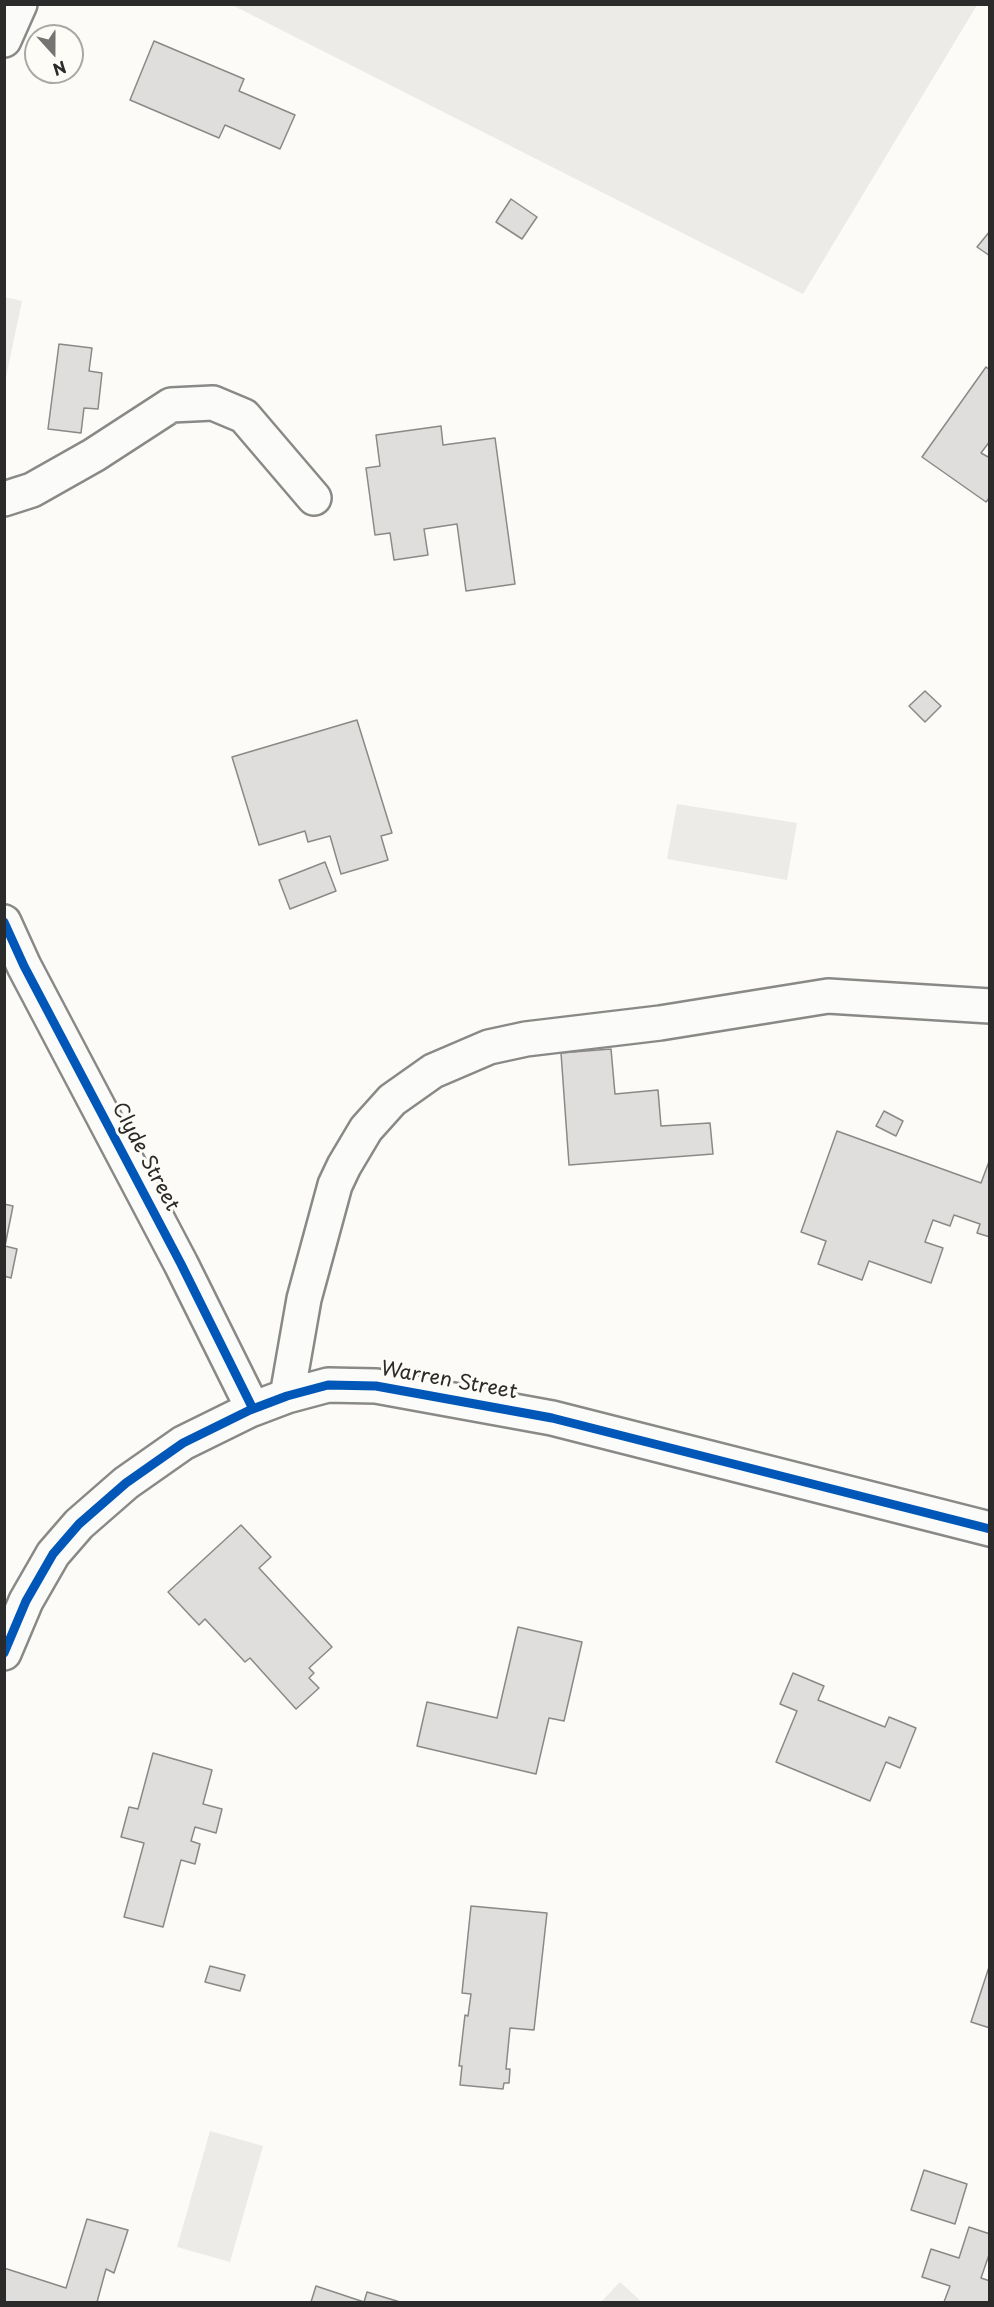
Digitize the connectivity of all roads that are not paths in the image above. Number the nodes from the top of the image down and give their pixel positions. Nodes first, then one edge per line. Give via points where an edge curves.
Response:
1 (20, 4) edge
2 (4, 40) edge
3 (314, 498) dead end
4 (4, 499) edge
5 (4, 922) edge
6 (990, 1006) edge
7 (287, 1395) junction
8 (253, 1409) junction
9 (990, 1529) edge
10 (4, 1653) edge

1 - 2 street
3 - 4 street via 244,416 213,403 171,405 43,484
5 - 8 street, Clyde Street
6 - 7 street via 828,996 660,1023 526,1039 489,1047 433,1071 392,1100 366,1129 344,1166 304,1299
7 - 8 street, Warren Street
7 - 9 street, Warren Street via 350,1384 493,1406
8 - 10 street, Warren Street via 165,1455 79,1524 53,1554 36,1582

